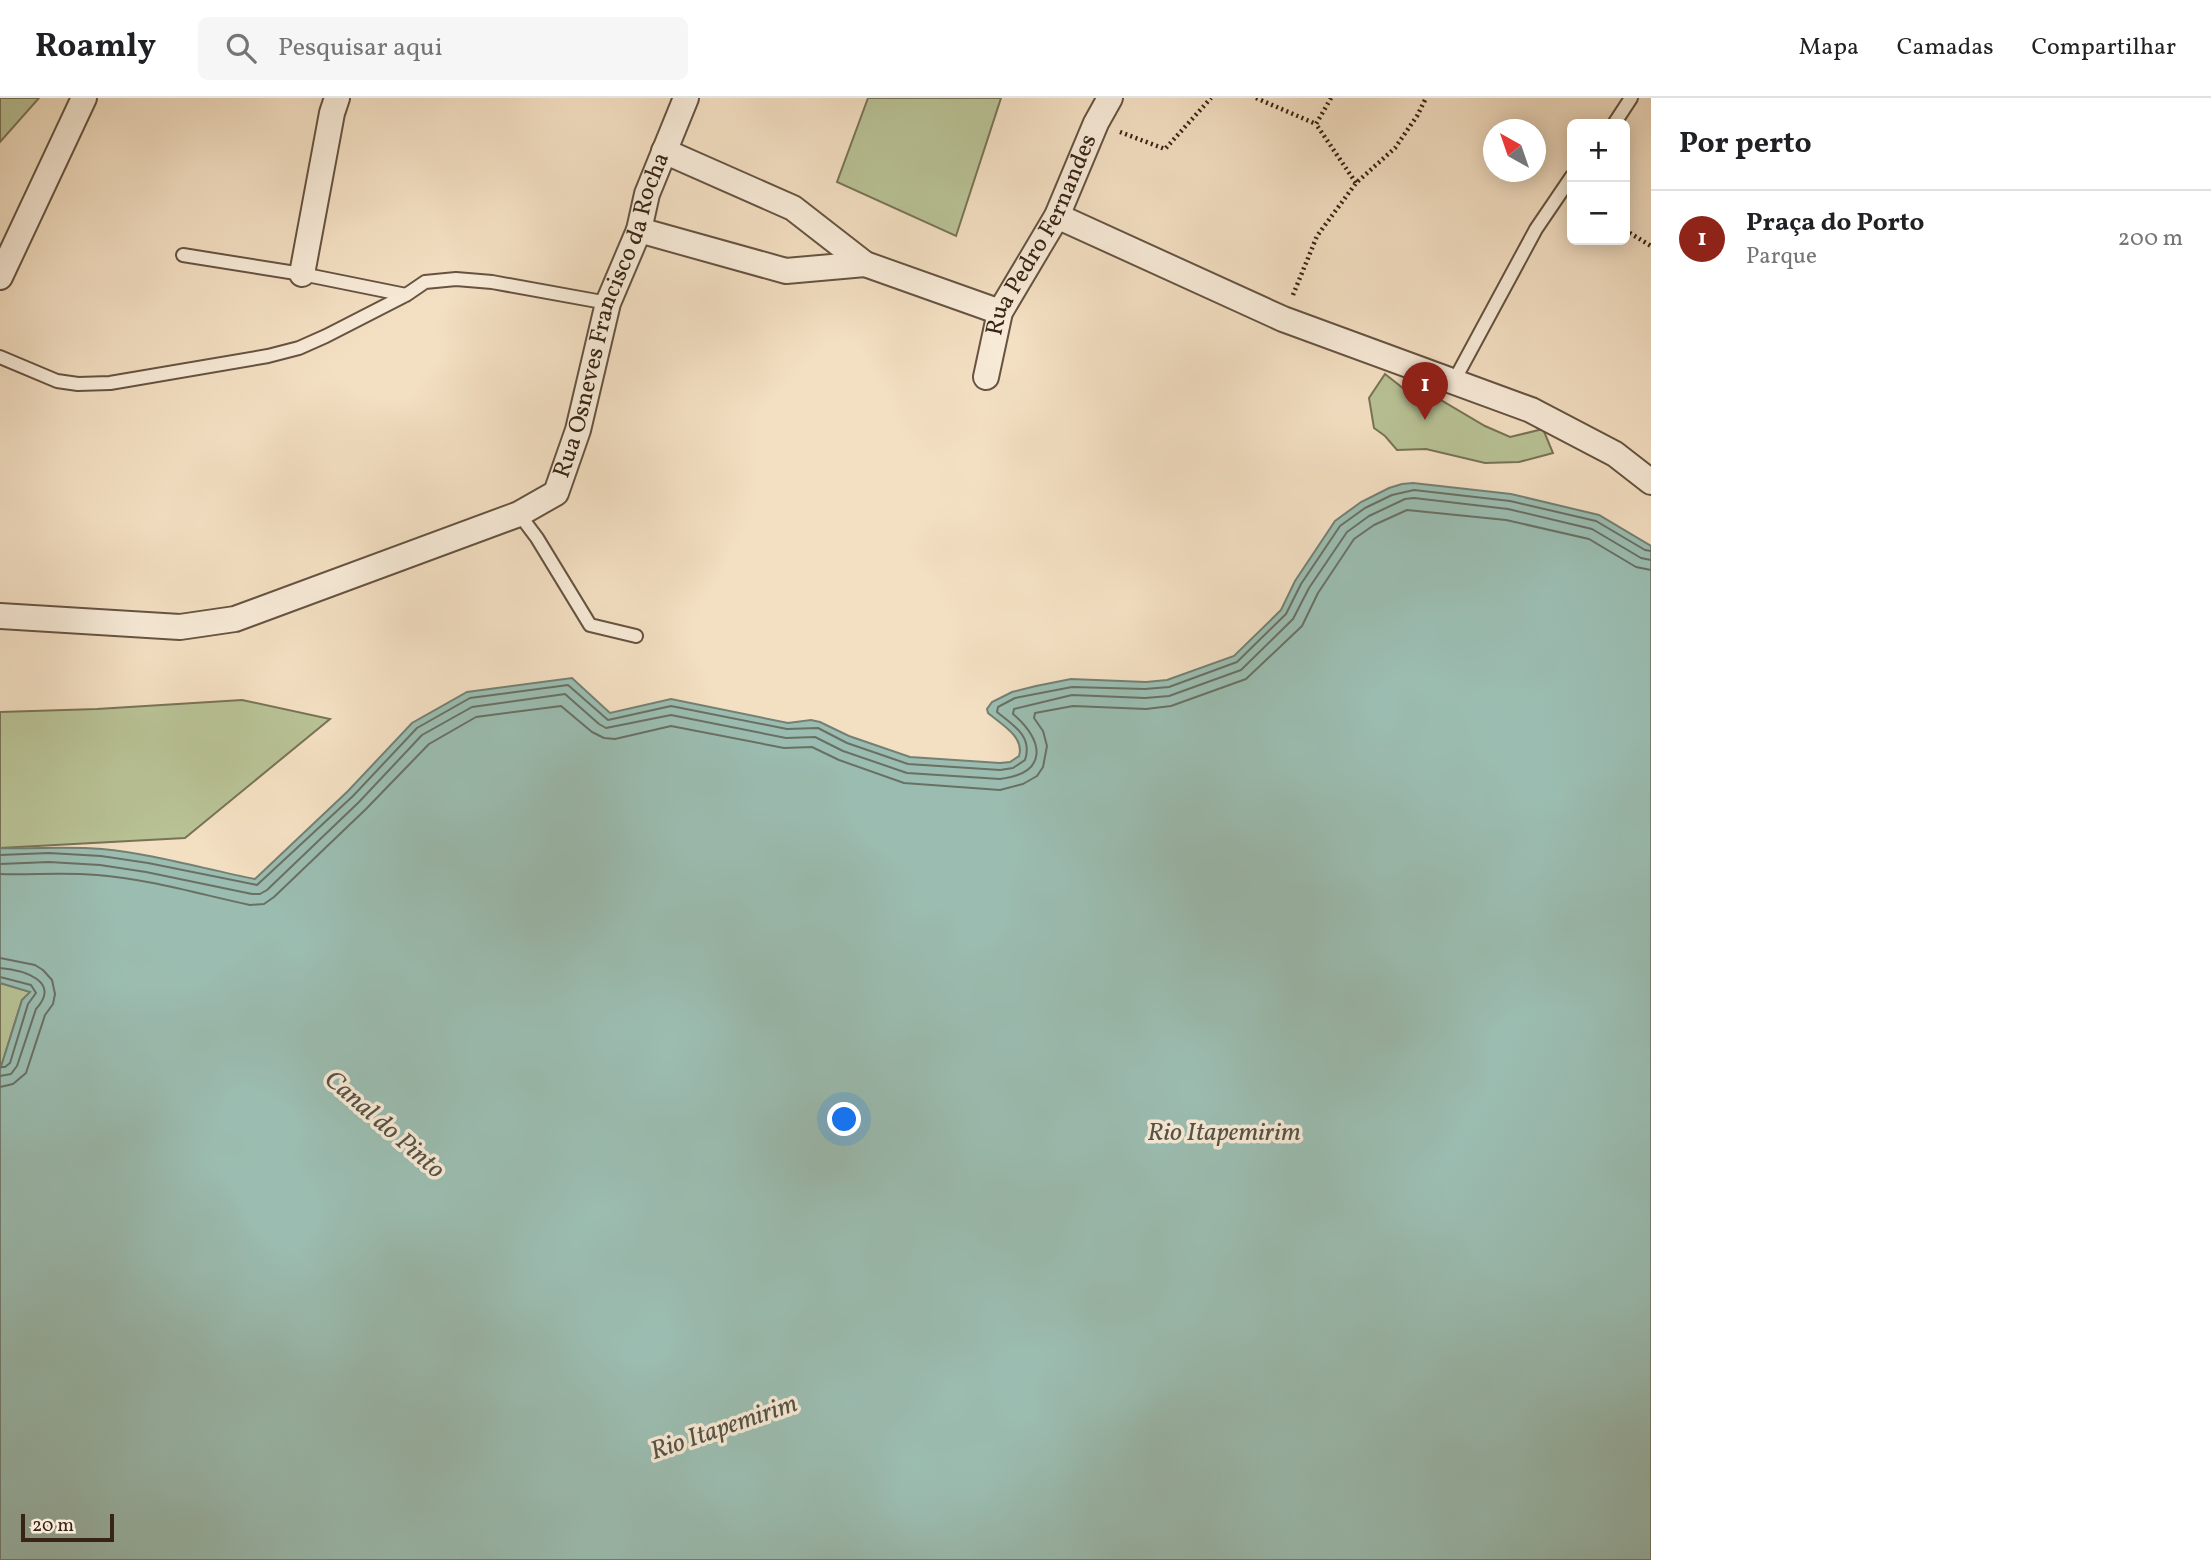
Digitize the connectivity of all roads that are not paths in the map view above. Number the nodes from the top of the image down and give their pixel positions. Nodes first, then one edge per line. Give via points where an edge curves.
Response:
1 (84, 98) edge
2 (337, 98) edge
3 (686, 98) edge
4 (1110, 98) edge
5 (1631, 98) edge
6 (1617, 119) edge
7 (664, 150) junction
8 (1568, 182) edge
9 (1058, 216) junction
10 (639, 230) junction
11 (183, 255) dead end
12 (866, 264) junction
13 (302, 274) junction
14 (0, 277) edge
15 (406, 295) junction
16 (608, 303) junction
17 (1000, 312) junction
18 (0, 358) edge
19 (986, 377) dead end
20 (1454, 381) junction
21 (1651, 482) edge
22 (519, 514) junction
23 (0, 616) edge
24 (636, 636) dead end

1 - 14 street
2 - 13 street
3 - 7 street, Rua Osneves Francisco da Rocha
4 - 9 street, Rua Pedro Fernandes
5 - 6 lane
7 - 10 street, Rua Osneves Francisco da Rocha
7 - 12 street via 793,208
8 - 20 lane via 1536,229
9 - 17 street, Rua Pedro Fernandes
9 - 20 street via 1283,319
10 - 12 street via 786,271
10 - 16 street, Rua Osneves Francisco da Rocha
11 - 13 lane
12 - 17 street
13 - 15 lane
15 - 16 lane via 425,282 456,279
15 - 18 lane via 299,348 110,383 57,381
16 - 22 street, Rua Osneves Francisco da Rocha via 578,430 556,493
17 - 19 street, Rua Pedro Fernandes
20 - 21 street via 1531,410 1615,454
22 - 23 street, Rua Osneves Francisco da Rocha via 234,619 180,627
22 - 24 lane via 590,625

